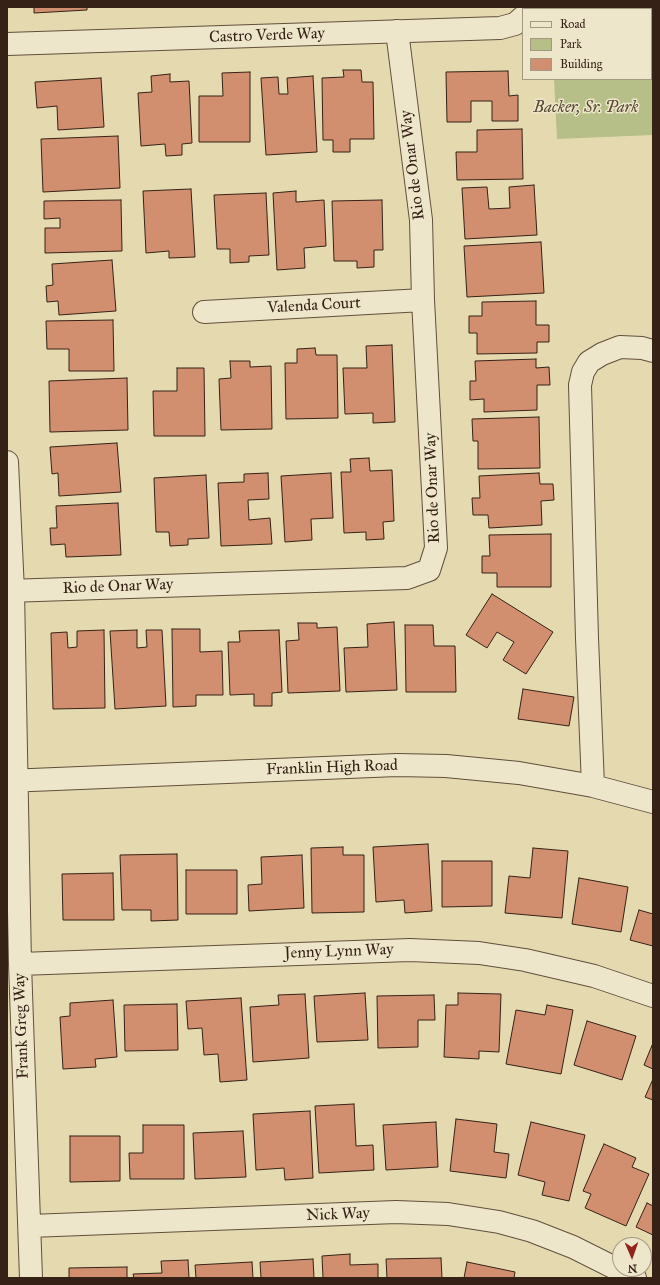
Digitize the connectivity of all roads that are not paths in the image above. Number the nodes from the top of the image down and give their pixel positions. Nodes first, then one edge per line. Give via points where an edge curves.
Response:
1 (522, 17) edge
2 (397, 31) junction
3 (7, 44) edge
4 (423, 300) junction
5 (204, 312) dead end
6 (653, 351) edge
7 (7, 462) edge
8 (10, 591) edge
9 (11, 780) edge
10 (593, 786) junction
11 (653, 802) edge
12 (20, 964) junction
13 (653, 996) edge
14 (30, 1226) junction
15 (32, 1278) edge
16 (635, 1278) edge

1 - 2 street, Castro Verde Way via 515,24 500,28
2 - 3 street, Castro Verde Way
2 - 4 street, Rio de Onar Way via 421,220
4 - 5 street, Valenda Court
4 - 8 street, Rio de Onar Way via 436,548 429,570 407,578
6 - 10 street via 620,347 602,354 590,362 583,372 580,385
7 - 8 street, Frank Greg Way
8 - 9 street, Frank Greg Way
9 - 10 street, Franklin High Road via 397,765 519,772
9 - 12 street, Frank Greg Way
10 - 11 street, Franklin High Road
12 - 13 street, Jenny Lynn Way via 410,950 479,953 525,960 594,976
12 - 14 street, Frank Greg Way
14 - 15 street, Frank Greg Way
14 - 16 street, Nick Way via 396,1212 448,1214 499,1222 532,1231 573,1247

